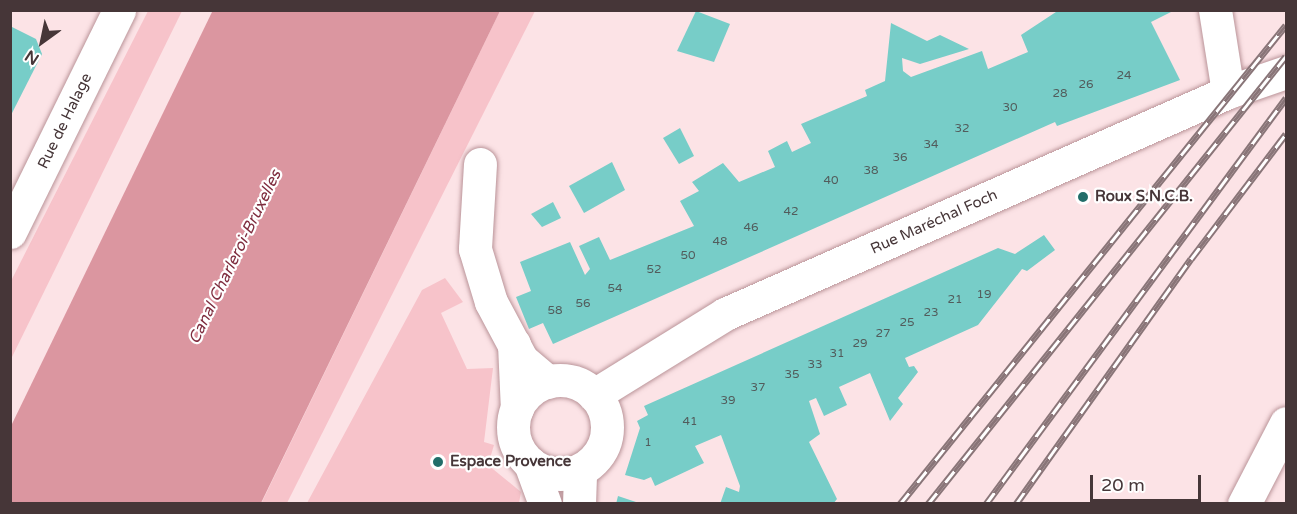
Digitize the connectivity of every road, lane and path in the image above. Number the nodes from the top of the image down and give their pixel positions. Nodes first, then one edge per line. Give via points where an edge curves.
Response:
1 (119, 10) edge
2 (1215, 10) edge
3 (1287, 72) edge
4 (1228, 92) junction
5 (480, 164) dead end
6 (10, 232) edge
7 (514, 344) junction
8 (548, 382) junction
9 (594, 395) junction
10 (518, 409) junction
11 (1287, 423) edge
12 (530, 463) junction
13 (580, 470) junction
14 (545, 504) edge
15 (579, 504) edge
16 (1244, 504) edge

1 - 6 street, Rue de Halage
2 - 4 street
3 - 4 street, Rue Maréchal Foch
4 - 9 street, Rue Maréchal Foch via 725,314
5 - 7 street via 475,249 491,302
7 - 8 street via 522,360
7 - 10 street
8 - 9 street via 573,382
8 - 10 street via 525,396
9 - 13 street via 607,421 607,436 593,462
10 - 12 street via 515,438
11 - 16 street
12 - 13 street via 554,474
12 - 14 street
13 - 15 street

